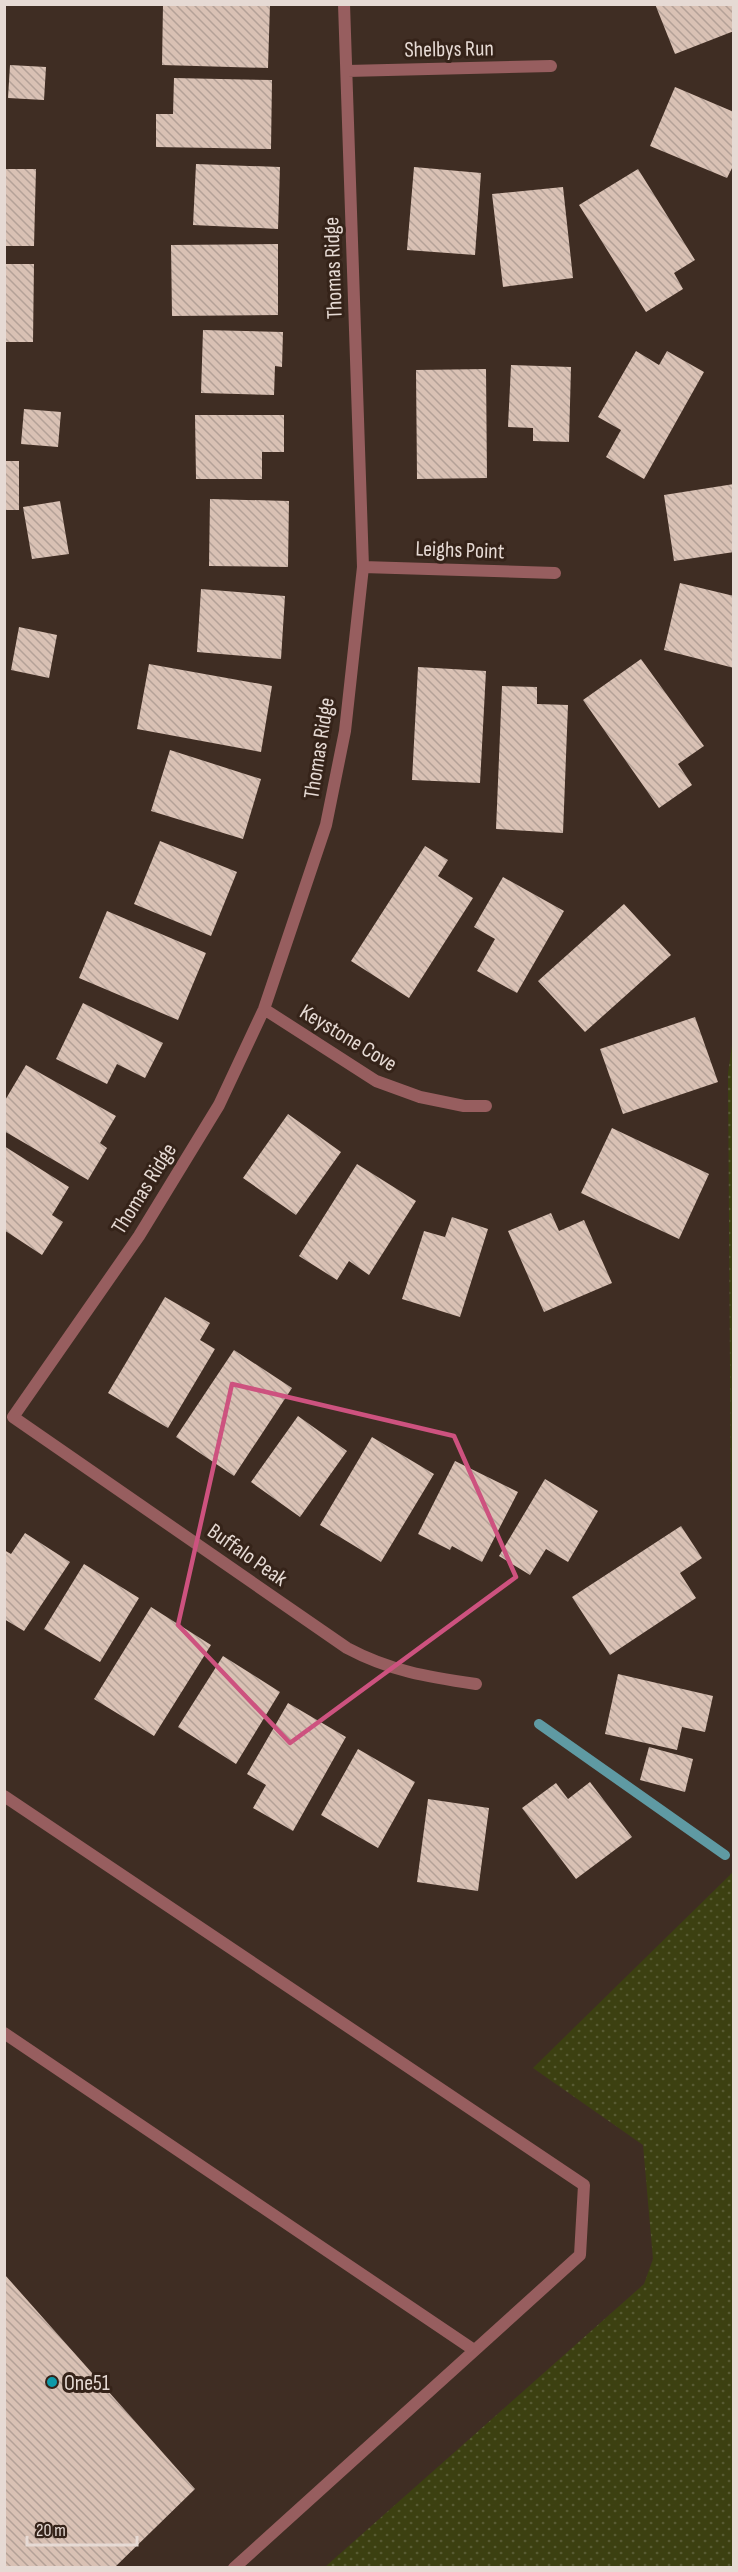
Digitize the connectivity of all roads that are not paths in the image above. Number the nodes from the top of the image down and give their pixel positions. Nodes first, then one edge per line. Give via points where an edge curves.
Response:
1 (344, 4) edge
2 (551, 66) dead end
3 (347, 71) junction
4 (363, 567) junction
5 (555, 573) dead end
6 (264, 1010) junction
7 (486, 1107) dead end
8 (13, 1417) joint
9 (476, 1684) dead end
10 (4, 1796) edge
11 (4, 2033) edge
12 (474, 2350) junction
13 (234, 2568) edge

1 - 3 street, Thomas Ridge
2 - 3 street, Shelbys Run
3 - 4 street, Thomas Ridge
4 - 5 street, Leighs Point
4 - 6 street, Thomas Ridge via 345,731 326,825
6 - 7 street, Keystone Cove via 376,1081 420,1097
6 - 8 street, Thomas Ridge via 219,1105 139,1236
8 - 9 street, Buffalo Peak via 347,1648 400,1671
10 - 12 street via 584,2185 580,2255
11 - 12 street
12 - 13 street

